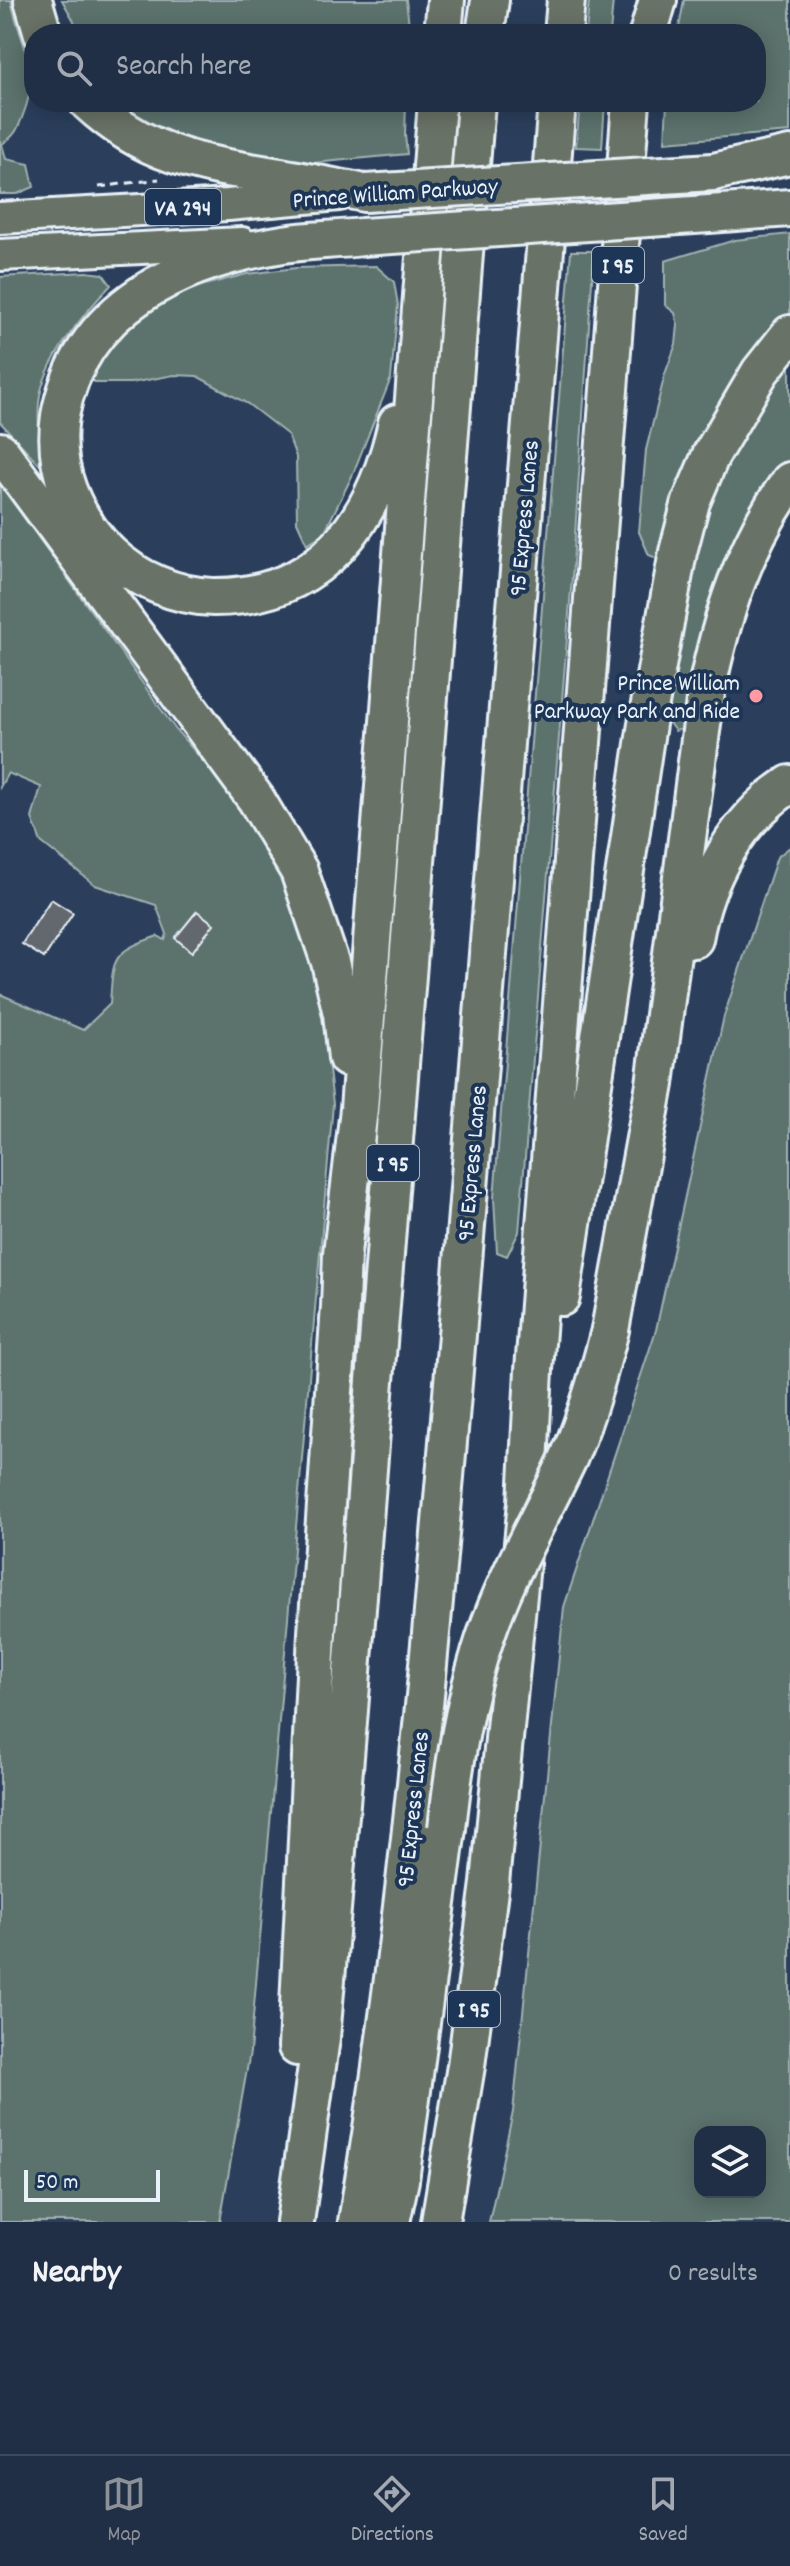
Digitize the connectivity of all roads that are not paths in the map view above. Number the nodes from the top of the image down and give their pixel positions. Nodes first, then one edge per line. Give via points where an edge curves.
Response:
1 (33, 0) edge
2 (434, 0) edge
3 (446, 0) edge
4 (487, 0) edge
5 (566, 0) edge
6 (639, 0) edge
7 (658, 0) edge
8 (40, 24) edge
9 (433, 24) edge
10 (444, 24) edge
11 (485, 24) edge
12 (564, 24) edge
13 (638, 24) edge
14 (651, 24) edge
15 (100, 112) edge
16 (435, 112) edge
17 (475, 112) edge
18 (556, 112) edge
19 (630, 112) edge
20 (790, 155) edge
21 (790, 166) edge
22 (713, 172) junction
23 (365, 193) junction
24 (790, 208) edge
25 (0, 218) edge
26 (362, 237) junction
27 (0, 255) edge
28 (790, 334) edge
29 (417, 336) junction
30 (0, 451) edge
31 (790, 481) edge
32 (790, 784) edge
33 (790, 805) edge
34 (688, 971) junction
35 (655, 1084) junction
36 (344, 1236) junction
37 (534, 1370) junction
38 (304, 2161) junction
39 (295, 2222) edge
40 (357, 2222) edge
41 (391, 2222) edge
42 (440, 2222) edge

1 - 8 highway
2 - 9 highway
3 - 10 highway
4 - 11 highway
5 - 12 highway
6 - 13 highway
7 - 14 highway
15 - 23 highway via 128,134 192,161
16 - 29 highway
17 - 38 highway, I 95 via 351,1694 321,2038
18 - 40 highway, 95 Express Lanes via 416,1774 393,1986
19 - 37 highway, I 95
20 - 22 highway
21 - 22 highway, Prince William Parkway / VA 294
22 - 23 highway, Prince William Parkway / VA 294, bridge
23 - 25 main road, Prince William Parkway / VA 294
24 - 26 highway, Prince William Parkway / VA 294, bridge
26 - 27 main road, Prince William Parkway / VA 294
26 - 29 highway via 283,244 223,258 146,291 107,320 71,375 58,430 62,472 83,522 133,572 177,592 235,597 265,592 307,574 349,531 380,478
28 - 37 highway via 760,372 711,455 678,552 650,704 560,1303
29 - 36 highway via 359,1109
30 - 36 highway via 256,799 299,871 330,962 347,1048
31 - 35 highway via 745,559 715,647
32 - 34 highway via 764,803 728,847 704,898
33 - 34 highway via 741,861
34 - 35 highway
35 - 41 highway, bridge via 610,1330 594,1388 570,1454 485,1638 454,1759
36 - 38 highway via 298,2006
37 - 42 highway, I 95 via 527,1502 490,1883
38 - 39 highway, I 95

